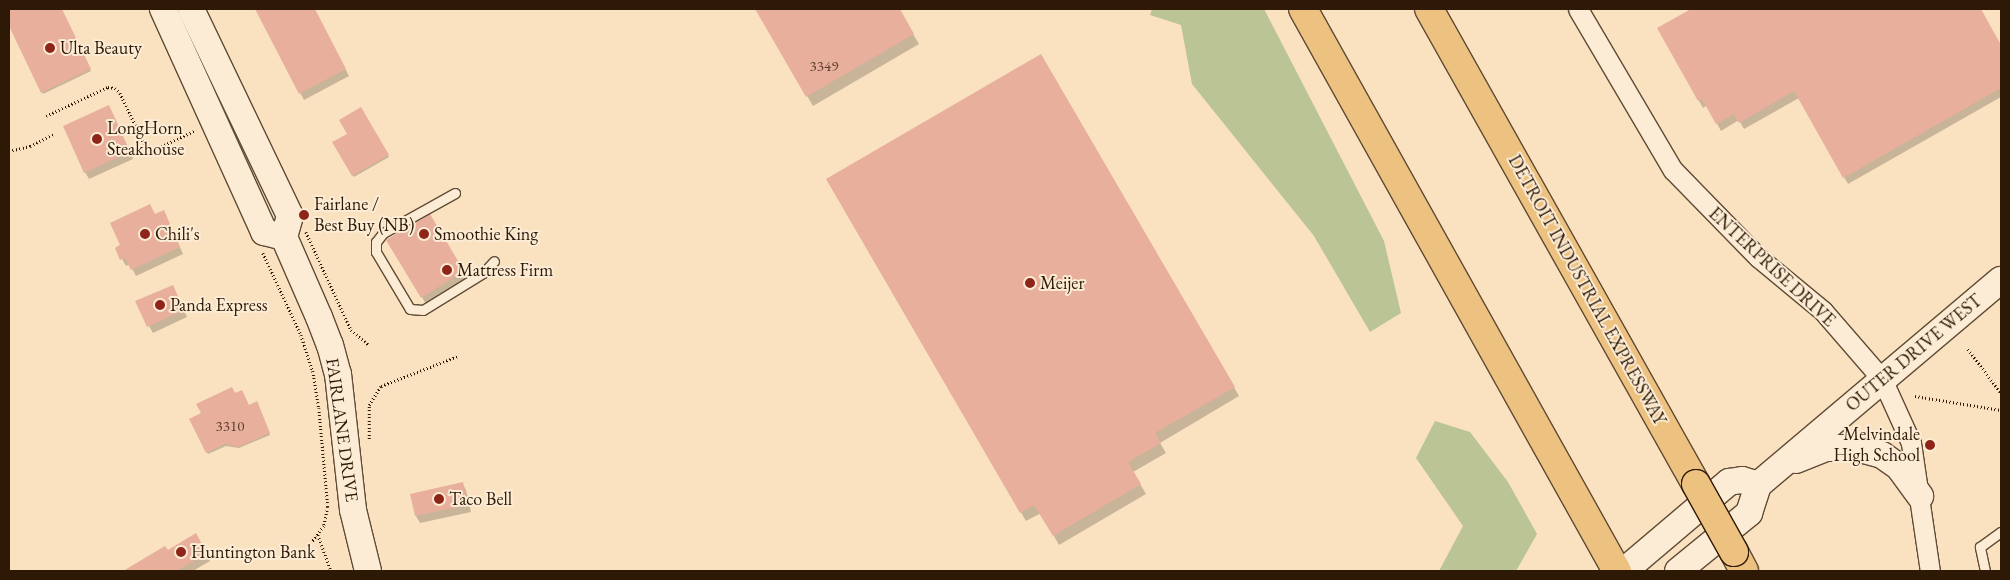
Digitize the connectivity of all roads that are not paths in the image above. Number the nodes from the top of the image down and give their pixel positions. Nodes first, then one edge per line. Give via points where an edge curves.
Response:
1 (163, 9) edge
2 (191, 9) edge
3 (1303, 9) edge
4 (1428, 9) edge
5 (1578, 9) edge
6 (455, 193) dead end
7 (284, 237) junction
8 (494, 261) dead end
9 (2001, 280) edge
10 (1882, 380) junction
11 (1763, 481) junction
12 (1920, 496) junction
13 (2001, 532) edge
14 (1739, 562) edge
15 (1616, 566) edge
16 (368, 571) edge
17 (1678, 571) edge
18 (1930, 571) edge
19 (1985, 571) edge

1 - 7 street via 264,232
2 - 7 street via 290,216
3 - 15 highway
4 - 14 highway, DETROIT INDUSTRIAL EXPRESSWAY, bridge
5 - 10 street, ENTERPRISE DRIVE via 1673,170 1759,258 1824,311
6 - 8 lane via 383,233 376,242 376,252 410,309 423,310 483,273
7 - 16 street, FAIRLANE DRIVE via 320,317 338,374 352,501
9 - 10 street, OUTER DRIVE WEST
10 - 11 street, OUTER DRIVE WEST
10 - 12 street, ENTERPRISE DRIVE via 1911,443
11 - 12 street via 1791,462 1825,448 1856,448 1882,455 1899,467
11 - 15 street via 1729,482
11 - 17 street via 1749,513
12 - 18 street, ENTERPRISE DRIVE
13 - 19 lane via 1980,547

